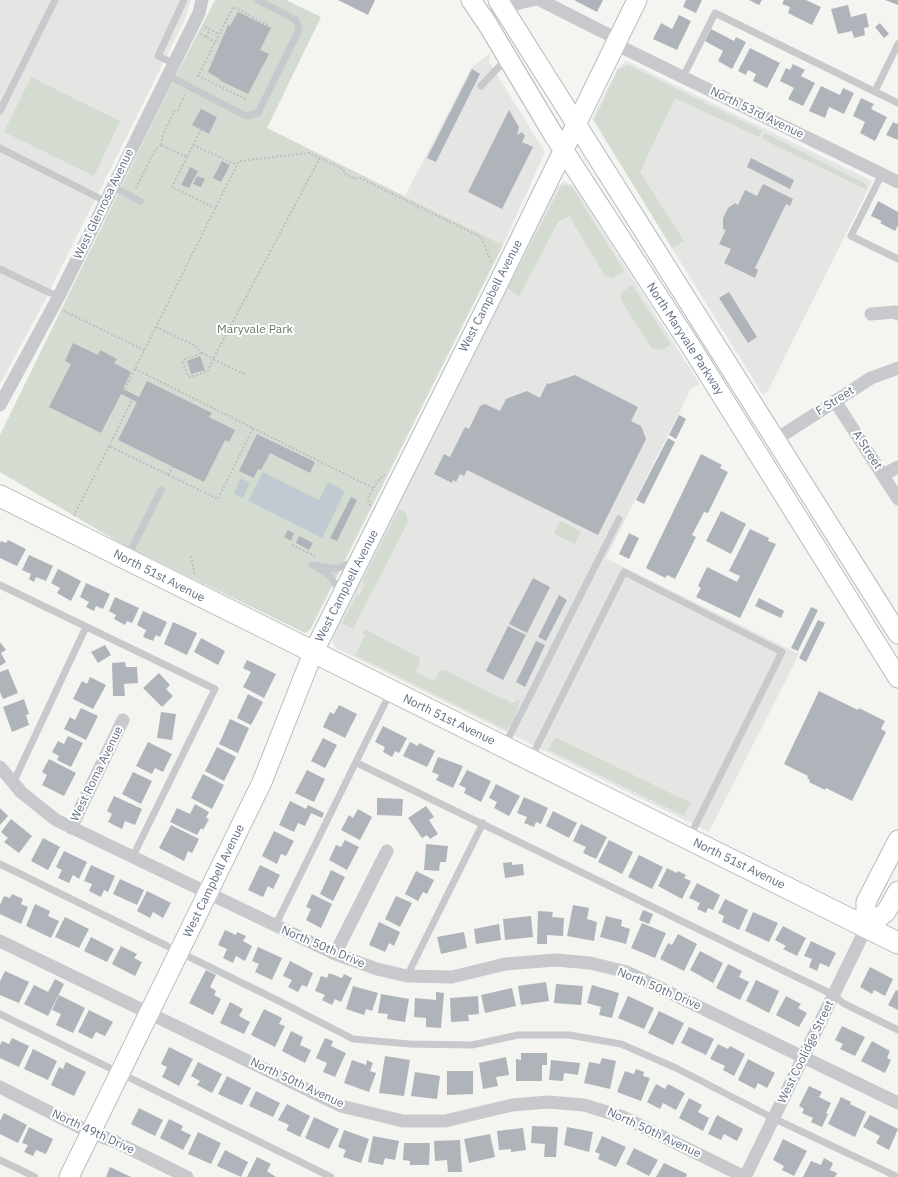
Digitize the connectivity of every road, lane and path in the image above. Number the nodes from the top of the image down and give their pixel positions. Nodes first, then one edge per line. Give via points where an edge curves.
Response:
1 (55, 0) edge
2 (184, 0) edge
3 (202, 0) edge
4 (258, 0) edge
5 (471, 0) edge
6 (533, 0) edge
7 (540, 0) edge
8 (637, 0) edge
9 (501, 5) edge
10 (484, 18) junction
11 (270, 26) dead end
12 (210, 30) junction
13 (219, 34) junction
14 (206, 37) junction
15 (215, 42) junction
16 (616, 42) junction
17 (898, 44) edge
18 (508, 58) junction
19 (170, 69) junction
20 (683, 78) junction
21 (481, 86) dead end
22 (187, 91) dead end
23 (875, 91) junction
24 (246, 99) dead end
25 (898, 103) edge
26 (0, 111) edge
27 (575, 125) junction
28 (201, 130) dead end
29 (193, 144) junction
30 (161, 145) junction
31 (0, 148) edge
32 (563, 150) junction
33 (187, 157) junction
34 (320, 158) junction
35 (237, 165) junction
36 (882, 174) junction
37 (898, 182) edge
38 (112, 186) junction
39 (136, 188) dead end
40 (105, 201) junction
41 (140, 201) dead end
42 (598, 204) junction
43 (215, 208) junction
44 (898, 259) edge
45 (491, 263) dead end
46 (664, 264) junction
47 (0, 269) edge
48 (57, 301) junction
49 (871, 314) dead end
50 (898, 314) edge
51 (698, 318) junction
52 (156, 327) junction
53 (690, 345) junction
54 (144, 350) junction
55 (202, 353) junction
56 (213, 359) junction
57 (898, 368) edge
58 (134, 370) junction
59 (244, 374) dead end
60 (125, 390) dead end
61 (132, 400) dead end
62 (835, 401) junction
63 (0, 405) edge
64 (252, 428) junction
65 (775, 440) junction
66 (109, 446) junction
67 (173, 467) dead end
68 (898, 467) edge
69 (168, 475) junction
70 (883, 475) junction
71 (161, 490) dead end
72 (0, 496) edge
73 (898, 499) edge
74 (367, 512) dead end
75 (619, 519) dead end
76 (67, 530) junction
77 (292, 545) dead end
78 (191, 556) dead end
79 (362, 557) junction
80 (318, 558) dead end
81 (126, 560) junction
82 (196, 578) dead end
83 (0, 585) edge
84 (342, 596) junction
85 (86, 627) junction
86 (898, 634) edge
87 (313, 653) junction
88 (898, 678) edge
89 (391, 691) junction
90 (123, 720) dead end
91 (504, 747) junction
92 (530, 760) junction
93 (357, 763) junction
94 (0, 767) edge
95 (12, 783) junction
96 (483, 823) junction
97 (71, 828) junction
98 (688, 839) junction
99 (898, 840) edge
100 (387, 851) dead end
101 (133, 856) junction
102 (0, 864) edge
103 (898, 891) edge
104 (208, 893) junction
105 (275, 926) junction
106 (866, 928) junction
107 (0, 940) edge
108 (898, 943) edge
109 (179, 952) junction
110 (335, 954) junction
111 (407, 976) junction
112 (834, 995) junction
113 (150, 1012) junction
114 (0, 1014) edge
115 (898, 1030) edge
116 (804, 1057) junction
117 (119, 1072) junction
118 (0, 1087) edge
119 (898, 1103) edge
120 (774, 1118) junction
121 (91, 1133) junction
122 (0, 1160) edge
123 (35, 1177) edge
124 (69, 1177) edge
125 (187, 1177) edge
126 (331, 1177) edge
127 (745, 1177) edge
128 (898, 1177) edge

1 - 26 lane
2 - 19 lane via 158,56
3 - 19 street, West Glenrosa Avenue via 199,13
4 - 19 lane via 296,20 299,30 258,112 246,116
5 - 10 street, North Maryvale Parkway
6 - 9 street
7 - 16 street, North 53rd Avenue
8 - 16 street, West Campbell Avenue
9 - 10 street
9 - 27 street, North Maryvale Parkway
10 - 18 street, North Maryvale Parkway
11 - 13 path via 233,7
12 - 13 path
12 - 14 path
12 - 14 path via 204,26 200,34
13 - 15 path
14 - 15 path
15 - 24 path via 198,76
16 - 20 street, North 53rd Avenue
16 - 27 street, West Campbell Avenue
17 - 23 lane
18 - 21 lane
18 - 32 street, North Maryvale Parkway
19 - 38 street, West Glenrosa Avenue
20 - 23 lane via 715,14
20 - 36 street, North 53rd Avenue
22 - 30 path via 168,123
23 - 25 lane
27 - 32 street, West Campbell Avenue
27 - 46 street, North Maryvale Parkway
28 - 29 path
29 - 33 path
29 - 35 path
30 - 33 path
30 - 39 path via 155,150
31 - 40 lane
32 - 42 street, North Maryvale Parkway
32 - 79 street, West Campbell Avenue
33 - 43 path via 172,187
34 - 35 path via 309,153 239,161
34 - 45 path via 355,179 360,178 481,237
34 - 56 path
35 - 43 path
36 - 37 street, North 53rd Avenue
36 - 44 lane via 851,236
38 - 40 street, West Glenrosa Avenue
38 - 41 lane
40 - 48 street, West Glenrosa Avenue
42 - 46 street via 628,231 648,261
42 - 53 street, North Maryvale Parkway
43 - 52 path
46 - 51 street, North Maryvale Parkway
47 - 48 lane via 48,292
48 - 54 path
48 - 63 street, West Glenrosa Avenue
49 - 50 street
51 - 53 street
51 - 65 street, North Maryvale Parkway
52 - 54 path
52 - 55 path via 194,345
53 - 88 street, North Maryvale Parkway
54 - 58 path
55 - 56 path
55 - 56 path via 183,362 188,376 208,372
56 - 59 path
57 - 62 street, F Street via 872,378
58 - 60 path
58 - 64 path
61 - 66 path
62 - 65 street, F Street
62 - 70 street, A Street
64 - 69 path via 218,499
64 - 74 path via 373,488 368,498 370,505
65 - 86 street, North Maryvale Parkway
66 - 69 path
66 - 76 path
67 - 69 path
68 - 70 street
70 - 73 street, A Street
71 - 81 lane
72 - 76 main road, North 51st Avenue
75 - 91 lane
76 - 81 main road, North 51st Avenue
77 - 80 path
78 - 82 path
79 - 84 street, West Campbell Avenue
79 - 84 lane via 340,568 330,569 312,565 330,576
81 - 87 main road, North 51st Avenue
83 - 85 lane
84 - 87 street, West Campbell Avenue
85 - 95 lane
85 - 101 lane via 214,689
87 - 89 main road, North 51st Avenue
87 - 104 street, West Campbell Avenue via 262,782
89 - 91 main road, North 51st Avenue
89 - 93 lane
90 - 97 street, West Roma Avenue
91 - 92 main road, North 51st Avenue
92 - 98 main road, North 51st Avenue
92 - 98 lane via 624,572 782,652
93 - 96 lane
93 - 105 lane
94 - 95 street, North 50th Drive
95 - 97 street, North 50th Drive via 42,810
96 - 111 lane
96 - 112 lane
97 - 101 street, North 50th Drive
98 - 106 main road, North 51st Avenue
99 - 106 street via 866,902
100 - 110 street
101 - 104 street, North 50th Drive
102 - 109 lane
103 - 106 street via 886,912
104 - 105 street, North 50th Drive
104 - 109 street, West Campbell Avenue
105 - 110 street, North 50th Drive
106 - 108 main road, North 51st Avenue
106 - 112 street, West Coolidge Street
107 - 113 street, North 50th Avenue
109 - 113 street, West Campbell Avenue
109 - 120 lane via 353,1039 410,1044 472,1045 518,1035 569,1035 621,1044 676,1068
110 - 111 street, North 50th Drive via 377,969
111 - 116 street, North 50th Drive via 452,977 504,964 556,960 590,963 627,972
112 - 115 lane via 843,1003
112 - 116 street, West Coolidge Street
113 - 117 street, West Campbell Avenue
113 - 127 street, North 50th Avenue via 341,1106 403,1121 445,1121 512,1105 548,1102 584,1105 623,1116
114 - 117 lane
116 - 119 street, North 50th Drive
116 - 120 street, West Coolidge Street
117 - 121 street, West Campbell Avenue
117 - 126 lane
118 - 121 street, North 49th Drive
120 - 127 street, West Coolidge Street
120 - 128 lane
121 - 124 street, West Campbell Avenue
121 - 125 street, North 49th Drive via 114,1141
122 - 123 lane

